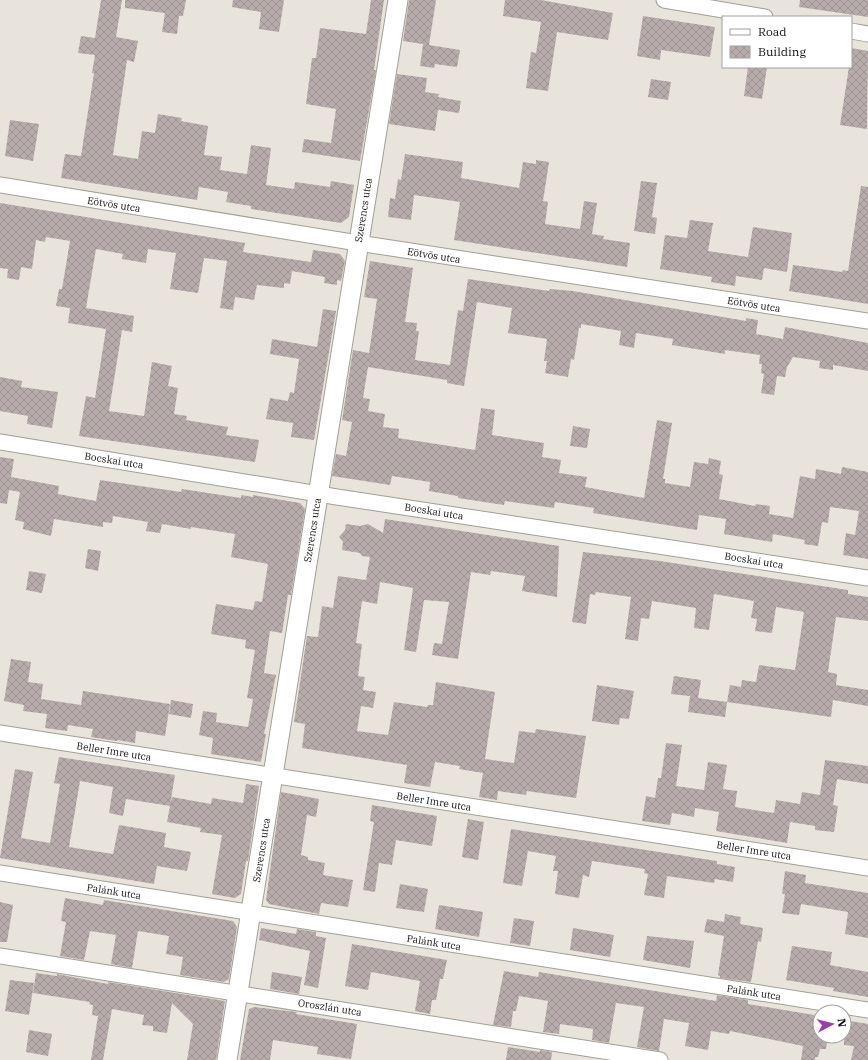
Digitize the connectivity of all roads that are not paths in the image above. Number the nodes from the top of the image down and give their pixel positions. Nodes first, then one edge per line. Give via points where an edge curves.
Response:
1 (398, 0) edge
2 (664, 0) edge
3 (759, 16) edge
4 (852, 31) edge
5 (868, 34) edge
6 (0, 185) edge
7 (358, 243) junction
8 (868, 321) edge
9 (0, 442) edge
10 (318, 493) junction
11 (868, 578) edge
12 (0, 733) edge
13 (273, 776) junction
14 (868, 868) edge
15 (0, 873) edge
16 (250, 912) junction
17 (0, 956) edge
18 (238, 993) junction
19 (868, 1010) edge
20 (227, 1060) edge
21 (660, 1060) edge

1 - 7 street, Szerencs utca
2 - 3 street
4 - 5 street
6 - 7 street, Eötvös utca
7 - 8 street, Eötvös utca
7 - 10 street, Szerencs utca
9 - 10 street, Bocskai utca
10 - 11 street, Bocskai utca
10 - 13 street, Szerencs utca
12 - 13 street, Beller Imre utca
13 - 14 street, Beller Imre utca
13 - 16 street, Szerencs utca
15 - 16 street, Palánk utca
16 - 18 street, Szerencs utca
16 - 19 street, Palánk utca
17 - 18 street, Oroszlán utca
18 - 20 street, Szerencs utca
18 - 21 street, Oroszlán utca

